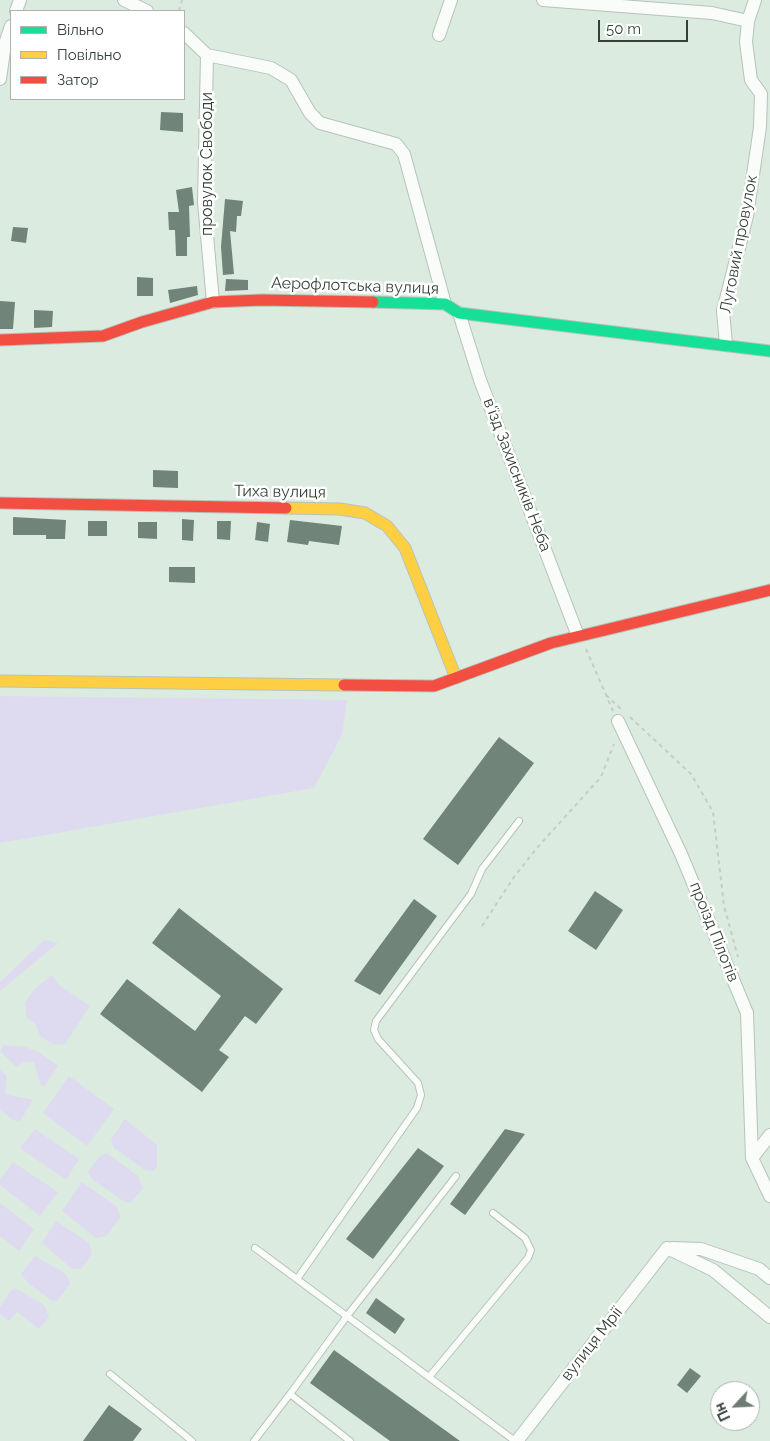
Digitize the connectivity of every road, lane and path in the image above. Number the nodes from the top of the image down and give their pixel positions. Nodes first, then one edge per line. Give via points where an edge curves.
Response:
1 (124, 0) edge
2 (451, 0) edge
3 (543, 0) edge
4 (755, 0) edge
5 (145, 10) edge
6 (748, 21) junction
7 (10, 29) edge
8 (185, 34) edge
9 (440, 35) dead end
10 (207, 55) junction
11 (0, 79) edge
12 (213, 302) junction
13 (445, 304) junction
14 (459, 313) junction
15 (0, 340) edge
16 (726, 344) junction
17 (770, 351) edge
18 (0, 503) edge
19 (770, 590) edge
20 (578, 636) junction
21 (456, 678) junction
22 (0, 681) edge
23 (606, 695) junction
24 (618, 721) joint
25 (615, 741) dead end
26 (519, 822) dead end
27 (482, 926) dead end
28 (738, 957) dead end
29 (770, 1136) edge
30 (752, 1158) junction
31 (456, 1176) dead end
32 (770, 1196) edge
33 (493, 1213) dead end
34 (255, 1248) dead end
35 (667, 1248) junction
36 (770, 1278) edge
37 (297, 1279) junction
38 (347, 1316) junction
39 (770, 1317) edge
40 (110, 1374) dead end
41 (429, 1377) junction
42 (290, 1394) junction
43 (192, 1441) edge
44 (254, 1441) edge
45 (350, 1441) edge
46 (516, 1441) edge

1 - 5 street
2 - 9 street
3 - 6 street via 712,13
4 - 6 street, Луговий провулок
6 - 16 street, Луговий провулок via 746,42 751,80 761,94 760,127 746,216 723,311
7 - 11 street
8 - 10 street
10 - 12 street, провулок Свободи via 204,202
10 - 13 street via 271,68 292,80 310,113 320,123 396,144 404,154
12 - 13 street, Аерофлотська вулиця
12 - 15 street, Аерофлотська вулиця via 103,336
13 - 14 street, Аерофлотська вулиця
14 - 16 street, Аерофлотська вулиця
14 - 20 street, в'їзд Захисників Неба via 480,380
16 - 17 street, Аерофлотська вулиця
18 - 21 street, Тиха вулиця via 340,509 366,514 387,526 405,548
19 - 20 street
20 - 21 street
20 - 23 path
21 - 22 street via 434,686
23 - 24 path
23 - 28 path via 691,774 713,812 724,906
24 - 30 street, проїзд Пілотів via 681,854 747,1013
25 - 27 path via 601,777 536,849
26 - 37 lane via 482,869 471,894 376,1021 374,1030 378,1040 418,1083 421,1094 417,1108
29 - 30 street
30 - 32 street, проїзд Пілотів
31 - 38 lane
33 - 41 lane via 525,1238 532,1250
34 - 37 lane
35 - 36 street via 700,1248 759,1269
35 - 39 street via 713,1270
35 - 46 street, вулиця Мрії
37 - 38 lane
38 - 41 lane
38 - 42 lane
40 - 43 lane
41 - 46 lane
42 - 44 lane
42 - 45 lane

